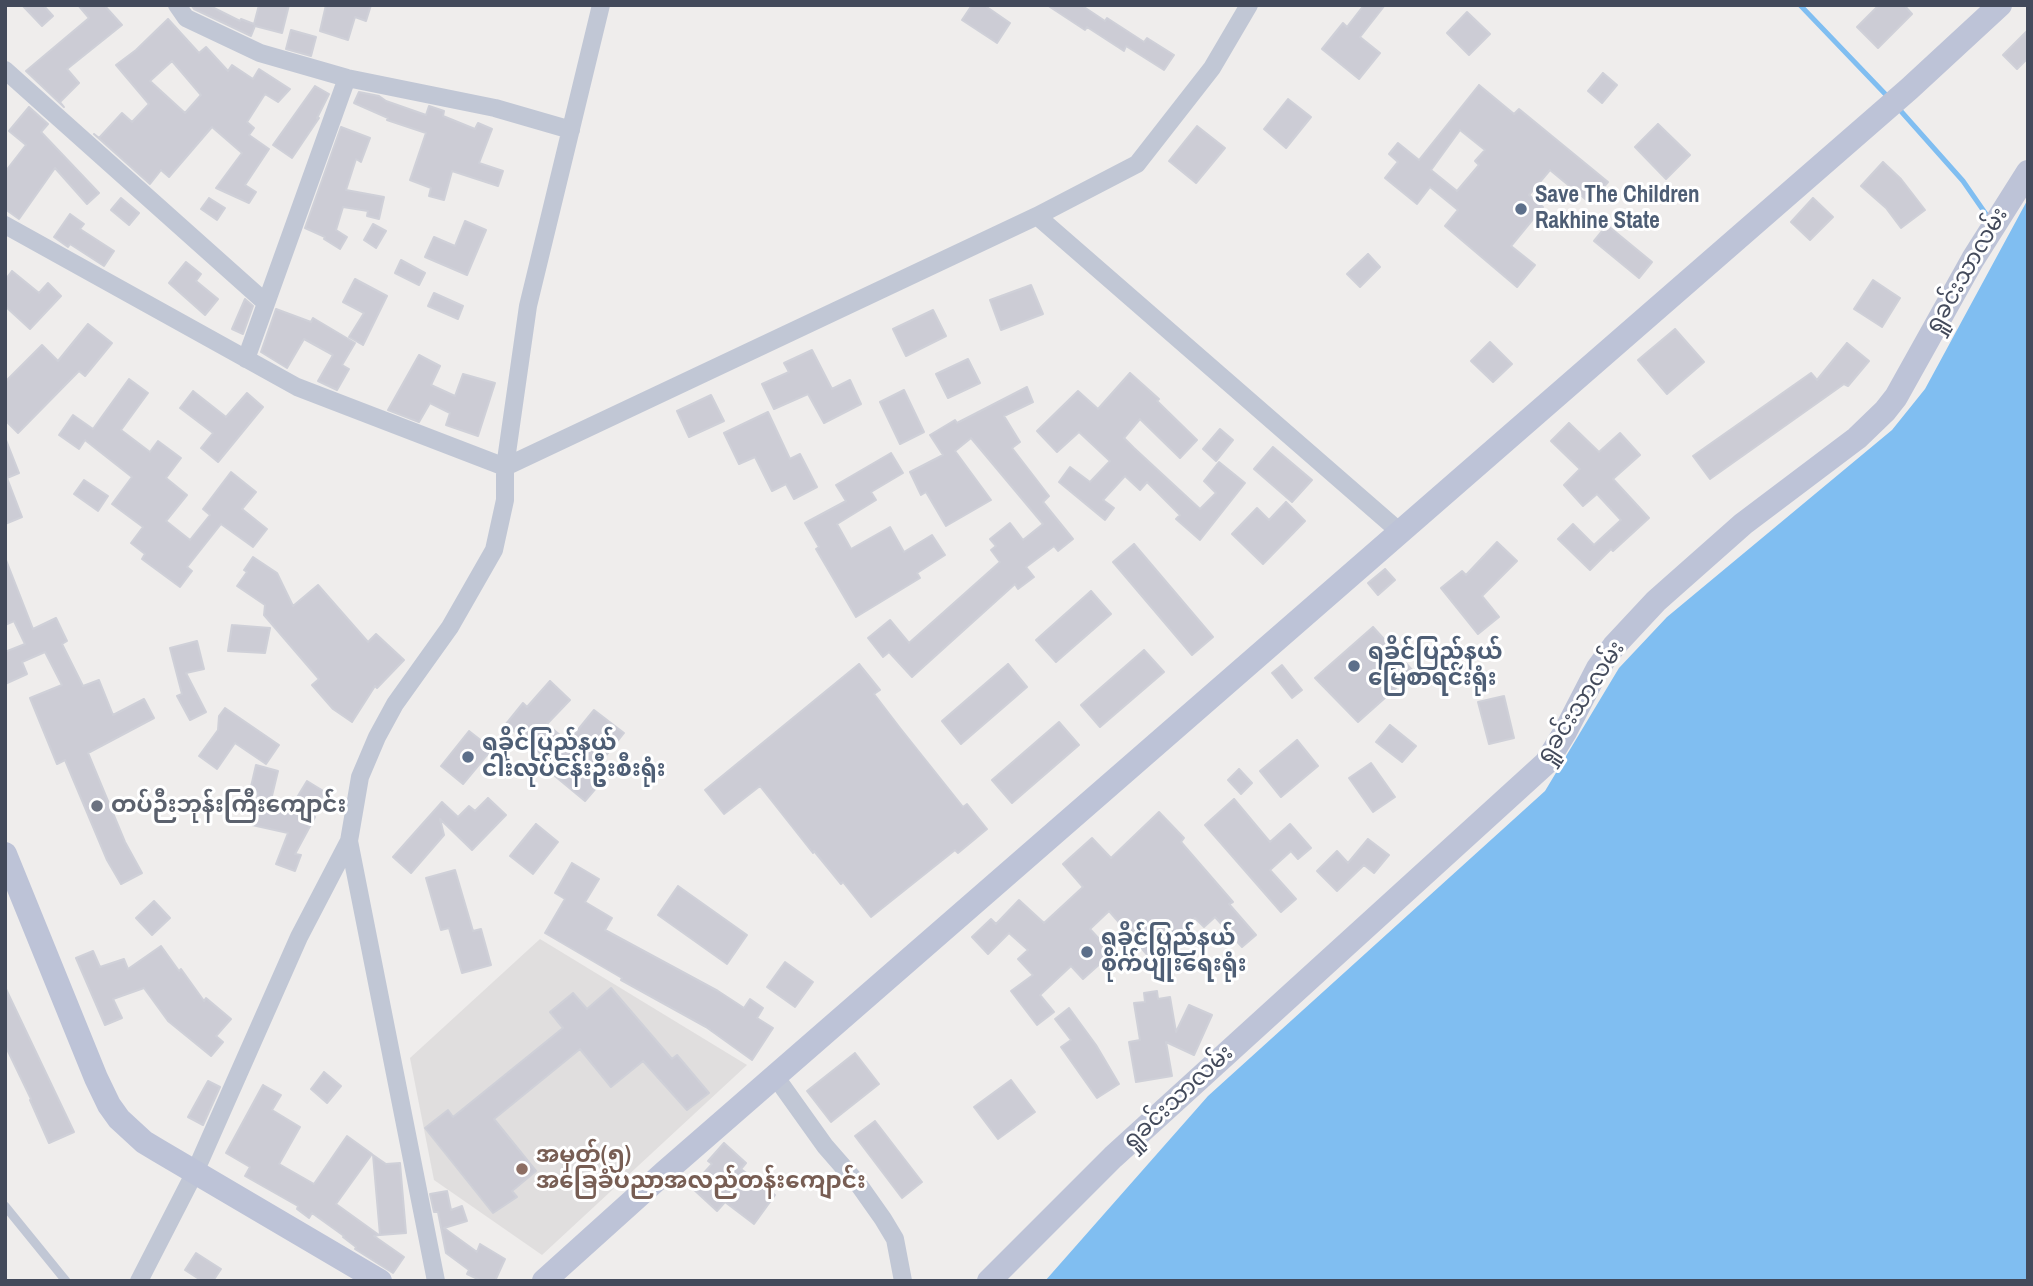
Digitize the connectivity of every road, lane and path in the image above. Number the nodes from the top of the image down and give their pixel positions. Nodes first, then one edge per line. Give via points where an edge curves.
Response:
1 (177, 5) edge
2 (601, 5) edge
3 (1249, 5) edge
4 (2000, 5) edge
5 (5, 70) edge
6 (347, 78) junction
7 (571, 130) junction
8 (2023, 177) edge
9 (1037, 216) junction
10 (5, 225) edge
11 (266, 303) junction
12 (246, 359) junction
13 (505, 467) junction
14 (1400, 533) junction
15 (349, 841) junction
16 (5, 854) edge
17 (775, 1076) junction
18 (195, 1172) junction
19 (5, 1206) edge
20 (66, 1281) edge
21 (139, 1281) edge
22 (380, 1281) edge
23 (436, 1281) edge
24 (544, 1281) edge
25 (903, 1281) edge
26 (989, 1281) edge

1 - 6 street via 186,18 260,53
2 - 7 street
3 - 9 street via 1212,68 1137,164
4 - 14 street
5 - 11 street
6 - 7 street via 447,97
6 - 11 street
7 - 13 street via 528,306
8 - 26 street, ရှုခင်းသာလမ်း via 1896,397 1871,426 1743,524 1656,601 1598,668 1546,763 1124,1147
9 - 13 street
9 - 14 street
10 - 12 street
11 - 12 street
12 - 13 street via 297,387
13 - 15 street via 505,500 494,550 450,627 377,737 360,777
14 - 17 street
15 - 18 street via 299,937
15 - 23 street
16 - 18 street via 109,1105 144,1142
17 - 24 street
17 - 25 street via 883,1219 895,1240
18 - 21 street
18 - 22 street
19 - 20 lane

